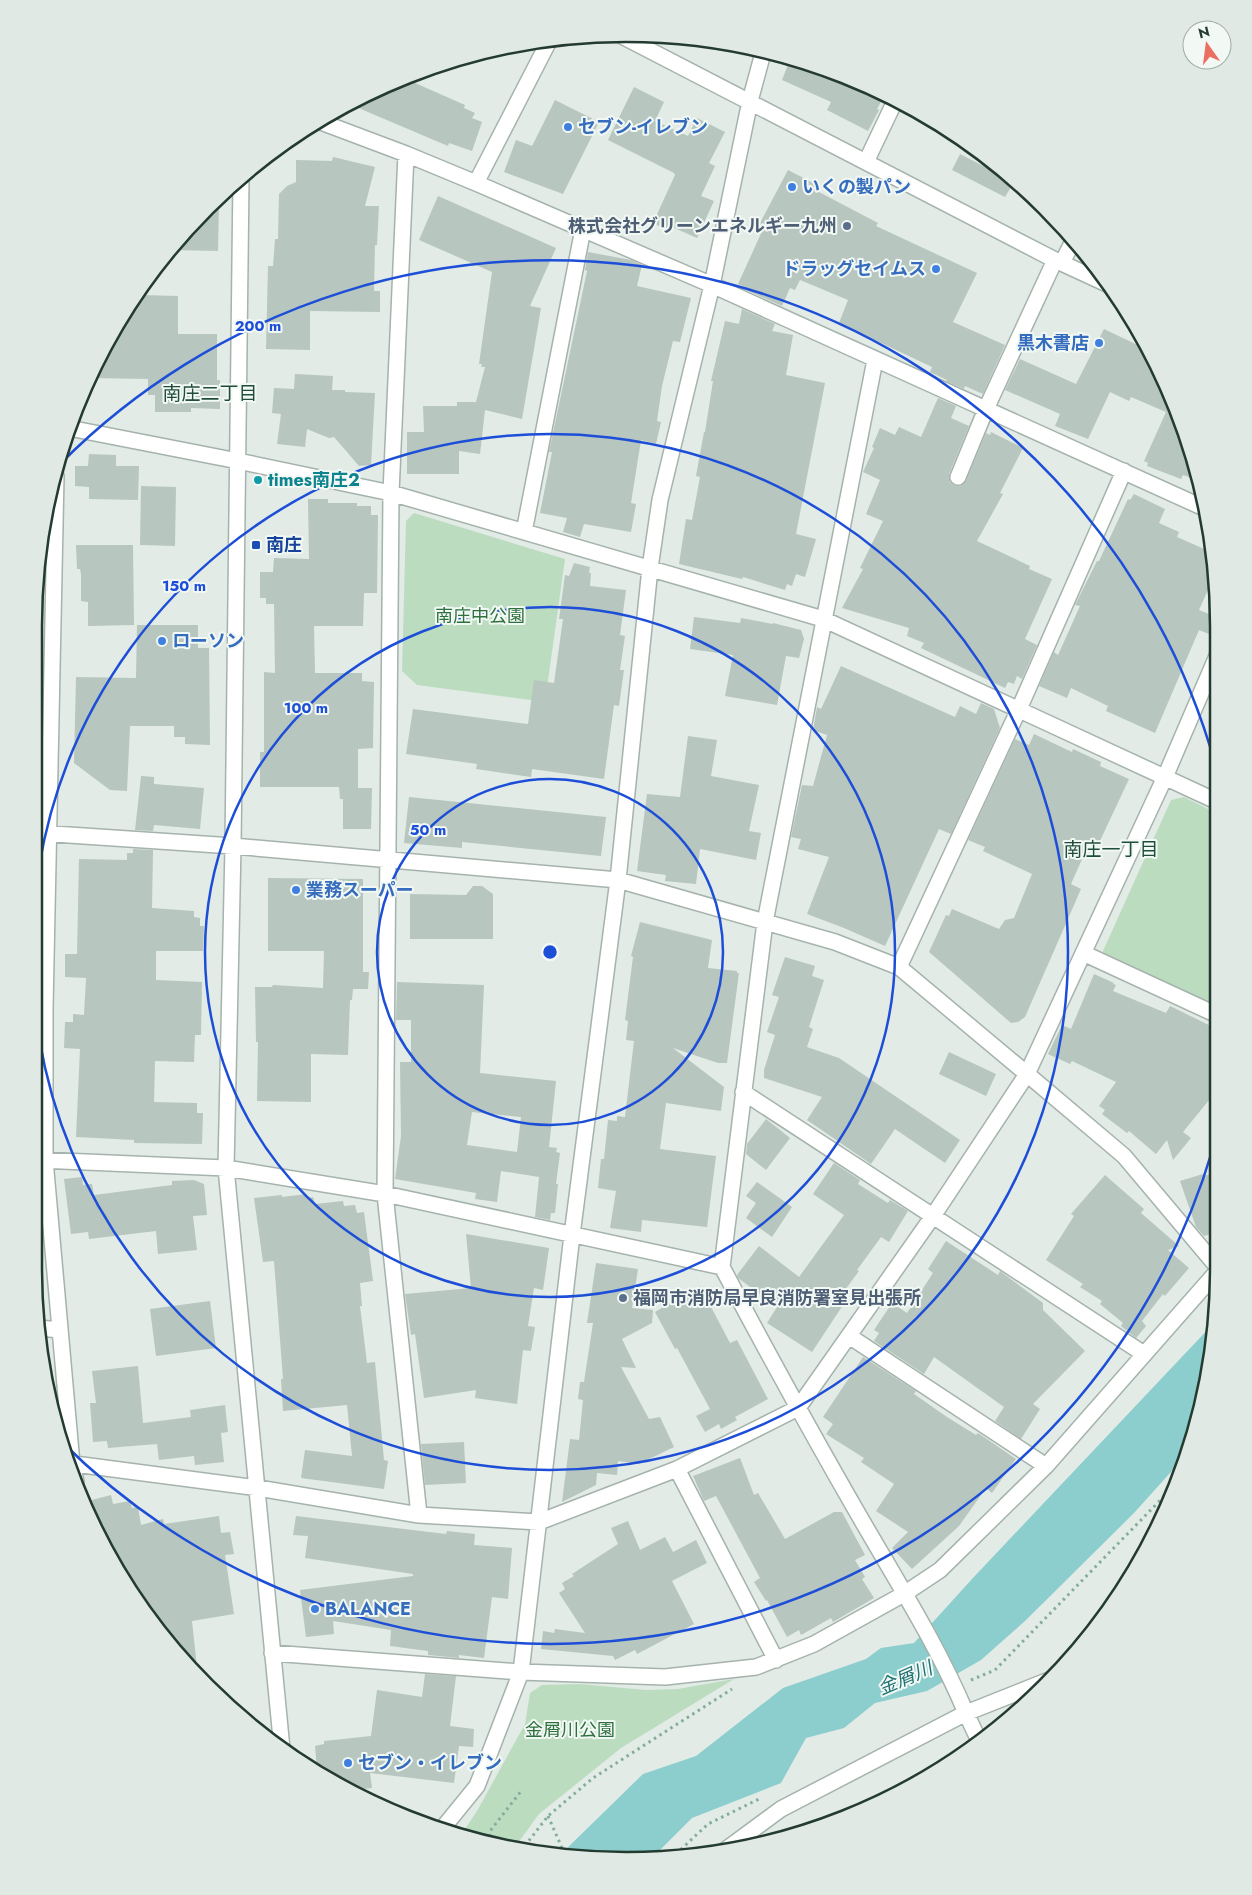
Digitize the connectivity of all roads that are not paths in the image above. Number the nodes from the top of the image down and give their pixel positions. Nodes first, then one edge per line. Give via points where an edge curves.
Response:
1 (635, 42) edge
2 (545, 48) edge
3 (761, 59) edge
4 (750, 101) junction
5 (892, 107) edge
6 (328, 125) edge
7 (406, 154) junction
8 (866, 162) junction
9 (476, 183) junction
10 (241, 187) edge
11 (583, 229) junction
12 (1069, 246) edge
13 (1059, 261) junction
14 (1094, 278) edge
15 (712, 285) junction
16 (875, 360) junction
17 (986, 409) junction
18 (76, 430) edge
19 (238, 461) junction
20 (1124, 472) junction
21 (958, 477) dead end
22 (391, 493) junction
23 (1196, 505) edge
24 (53, 516) edge
25 (524, 532) junction
26 (650, 568) junction
27 (823, 619) junction
28 (46, 622) edge
29 (1210, 672) edge
30 (1019, 710) junction
31 (1165, 777) junction
32 (1210, 798) edge
33 (44, 833) edge
34 (233, 846) junction
35 (387, 860) junction
36 (618, 880) junction
37 (764, 922) junction
38 (1083, 953) junction
39 (899, 967) junction
40 (42, 1007) edge
41 (1210, 1012) edge
42 (1026, 1074) junction
43 (744, 1092) junction
44 (42, 1160) edge
45 (226, 1168) junction
46 (385, 1194) junction
47 (933, 1216) junction
48 (572, 1235) junction
49 (1210, 1258) edge
50 (722, 1267) junction
51 (1209, 1280) edge
52 (46, 1329) edge
53 (60, 1330) junction
54 (849, 1336) junction
55 (1144, 1354) junction
56 (798, 1408) junction
57 (68, 1441) edge
58 (76, 1464) edge
59 (1046, 1466) junction
60 (677, 1469) junction
61 (258, 1488) junction
62 (419, 1514) junction
63 (540, 1522) junction
64 (904, 1594) junction
65 (272, 1653) junction
66 (776, 1660) junction
67 (521, 1672) junction
68 (1035, 1685) edge
69 (966, 1713) junction
70 (976, 1735) edge
71 (281, 1739) edge
72 (446, 1824) edge
73 (737, 1842) edge

1 - 4 street
2 - 9 street
3 - 4 street
4 - 8 street
4 - 15 street
5 - 8 street
6 - 7 street
7 - 9 street
7 - 22 street
8 - 13 street
9 - 11 street
10 - 19 street
11 - 15 street
11 - 25 street
12 - 13 street
13 - 14 street
13 - 17 street
15 - 16 street
15 - 26 street via 660,500
16 - 17 street
16 - 27 street
17 - 20 street
17 - 21 street
18 - 19 street
19 - 22 street
19 - 34 street
20 - 23 street
20 - 30 street
22 - 25 street
22 - 35 street
24 - 28 street
25 - 26 street
26 - 27 street
26 - 36 street
27 - 30 street
27 - 37 street
28 - 33 street
29 - 31 street
30 - 31 street
30 - 39 street
31 - 32 street
31 - 38 street
33 - 34 street
33 - 40 street
34 - 35 street
34 - 45 street
35 - 36 street
35 - 46 street
36 - 37 street
36 - 48 street
37 - 39 street via 835,942
37 - 43 street
38 - 41 street
38 - 42 street
39 - 42 street
40 - 44 street
42 - 47 street
42 - 49 street via 1124,1156
43 - 47 street
43 - 50 street
44 - 45 street
44 - 53 street
45 - 46 street
45 - 61 street
46 - 48 street
46 - 62 street
47 - 54 street
47 - 55 street
48 - 50 street
48 - 63 street
50 - 56 street
51 - 55 street
52 - 53 street
53 - 57 street
54 - 56 street
54 - 59 street
55 - 59 street
56 - 60 street
56 - 64 street
58 - 61 street
59 - 64 street via 940,1570
60 - 63 street
60 - 66 street
61 - 62 street
61 - 65 street
62 - 63 street
63 - 67 street
64 - 66 street via 814,1644
64 - 69 street
65 - 67 street
65 - 71 street
66 - 67 street via 756,1667 665,1677
67 - 72 street via 477,1786
68 - 69 street
69 - 70 street
69 - 73 street via 781,1810

